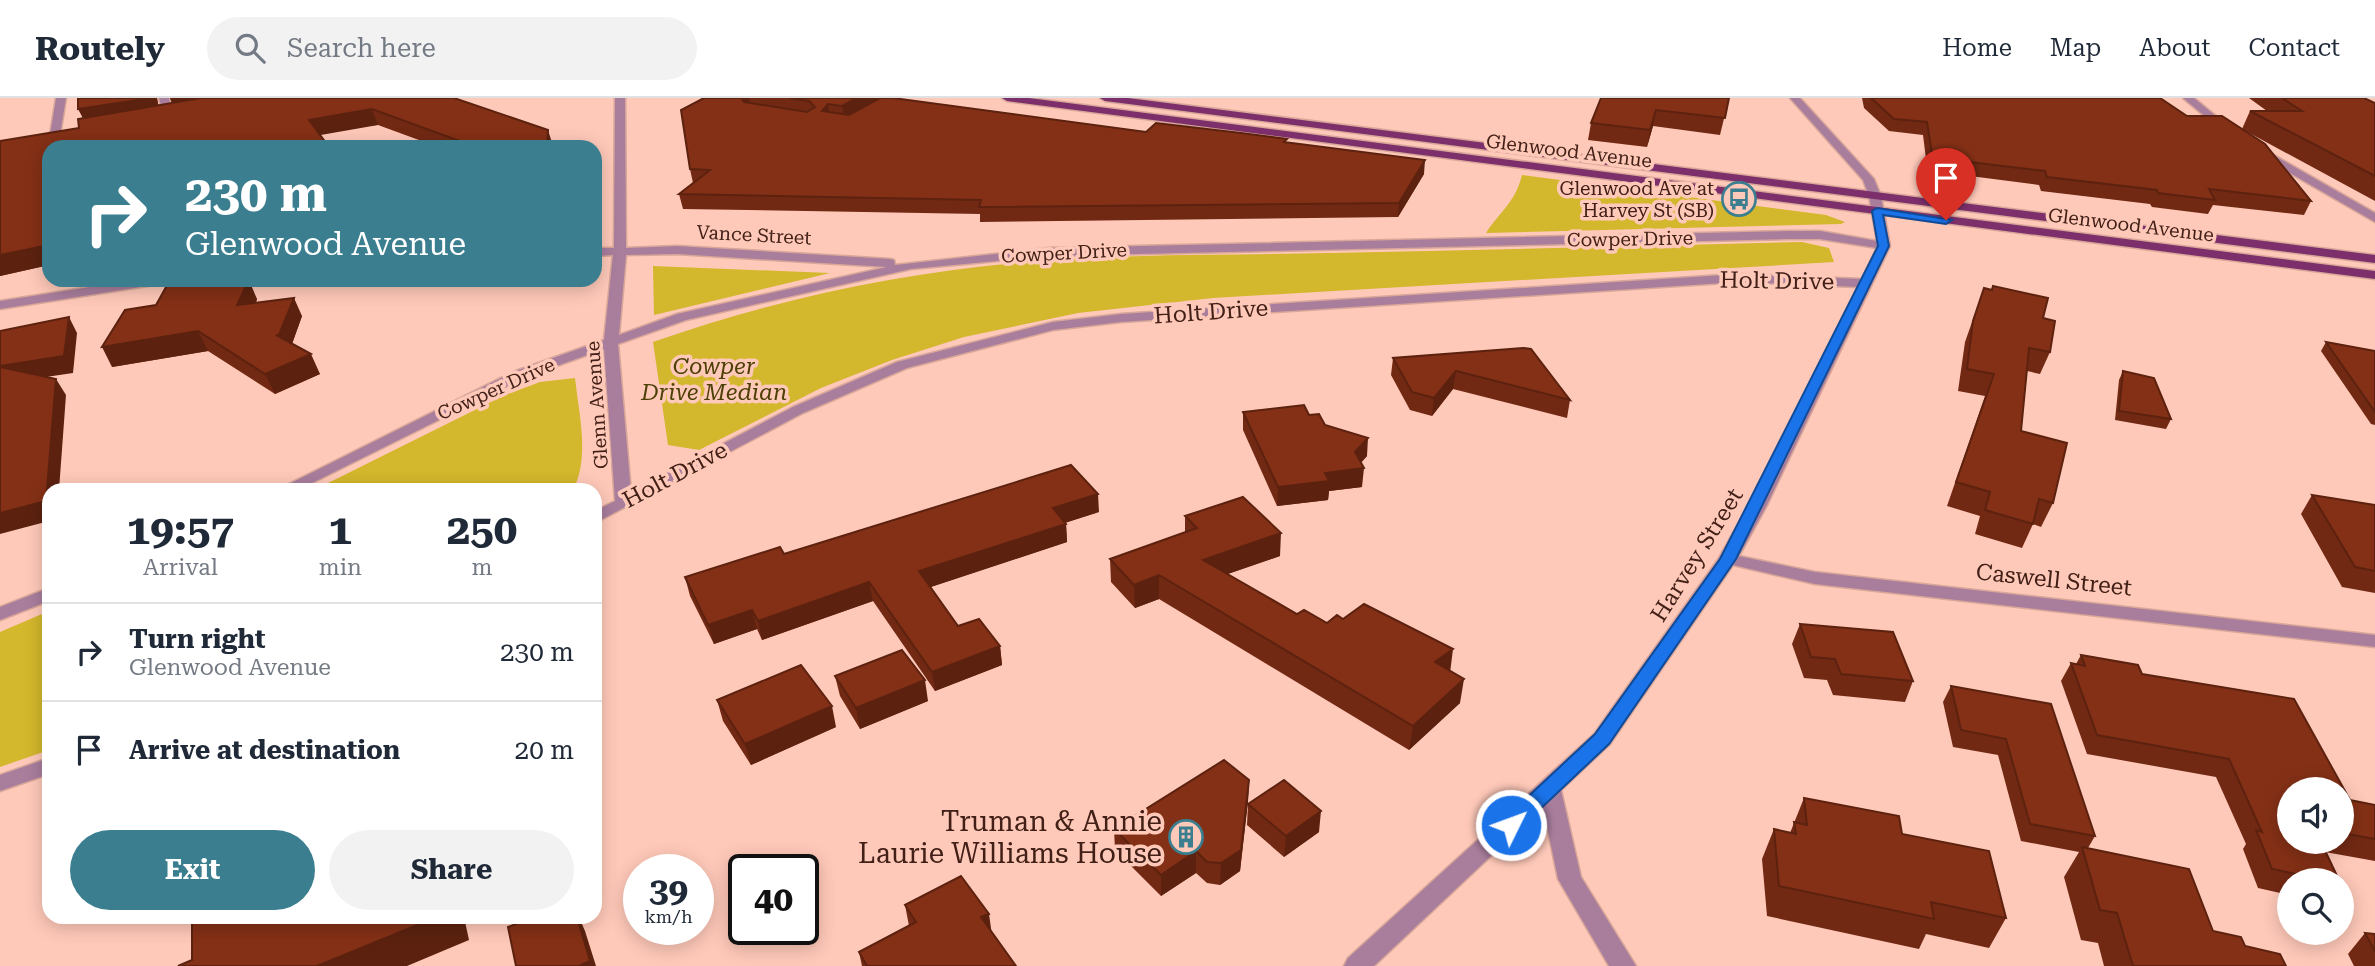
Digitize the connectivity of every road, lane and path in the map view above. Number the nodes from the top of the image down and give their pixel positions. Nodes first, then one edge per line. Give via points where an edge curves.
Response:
1 (61, 98) edge
2 (164, 98) edge
3 (620, 98) edge
4 (1007, 98) edge
5 (1104, 98) edge
6 (1795, 98) edge
7 (2188, 98) edge
8 (185, 114) edge
9 (169, 117) junction
10 (157, 119) edge
11 (68, 133) edge
12 (55, 135) junction
13 (42, 138) edge
14 (1875, 196) junction
15 (1877, 211) junction
16 (2375, 218) edge
17 (1884, 246) junction
18 (621, 250) junction
19 (602, 251) edge
20 (2375, 259) edge
21 (911, 265) junction
22 (2375, 275) edge
23 (1867, 283) junction
24 (113, 287) edge
25 (0, 304) edge
26 (611, 342) junction
27 (299, 483) edge
28 (623, 501) junction
29 (602, 514) edge
30 (1728, 559) junction
31 (42, 597) edge
32 (0, 614) edge
33 (2375, 641) edge
34 (42, 768) edge
35 (0, 783) edge
36 (1550, 789) junction
37 (1357, 966) edge
38 (1623, 966) edge

1 - 12 street
2 - 9 street
3 - 18 street, Glenn Avenue
4 - 15 main road, Glenwood Avenue
5 - 14 main road, Glenwood Avenue
6 - 14 street via 1867,177
7 - 16 street via 2247,144
8 - 9 street
9 - 10 street
11 - 12 street
12 - 13 street
14 - 15 street
14 - 20 main road, Glenwood Avenue
15 - 17 street
15 - 22 main road, Glenwood Avenue
17 - 21 street, Cowper Drive via 1820,235 1789,235 1049,252
17 - 23 street, Harvey Street
18 - 19 street, Vance Street
18 - 21 street, Vance Street
18 - 26 street, Glenn Avenue
21 - 26 street, Cowper Drive via 682,317
23 - 28 street, Holt Drive via 1739,278 1121,317 1052,326 902,365 798,410
23 - 30 street, Harvey Street
24 - 25 street
26 - 27 street, Cowper Drive via 518,375
26 - 28 street, Glenn Avenue
28 - 29 street, Holt Drive
30 - 33 street, Caswell Street via 1815,578
30 - 36 street, Harvey Street via 1602,739
31 - 32 street
34 - 35 street
36 - 37 street, Harvey Street
36 - 38 street via 1570,879

